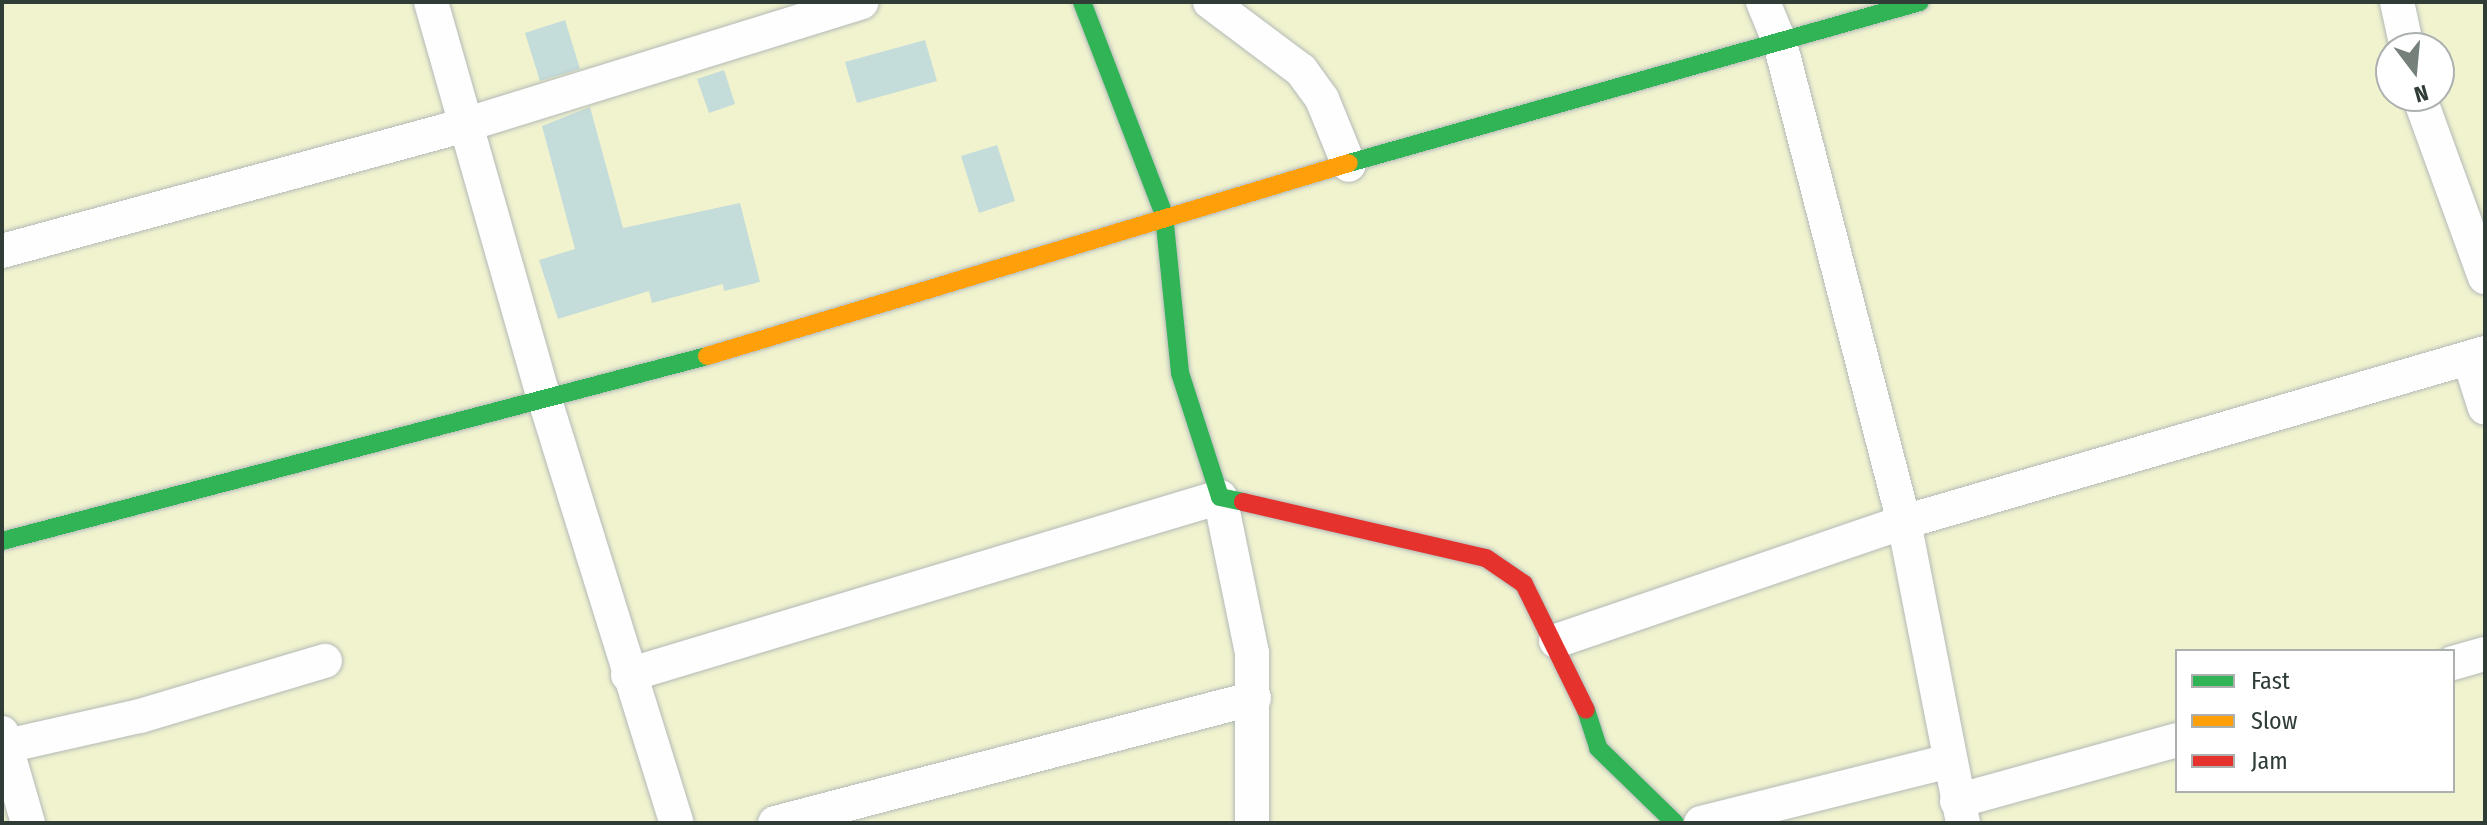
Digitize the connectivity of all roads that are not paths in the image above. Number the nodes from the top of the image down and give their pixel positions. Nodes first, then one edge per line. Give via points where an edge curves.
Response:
1 (431, 2) edge
2 (862, 2) edge
3 (1082, 2) edge
4 (1210, 2) edge
5 (1763, 2) edge
6 (1920, 2) edge
7 (2397, 2) edge
8 (2404, 32) edge
9 (1780, 43) junction
10 (2425, 112) edge
11 (468, 124) junction
12 (1349, 165) junction
13 (1164, 215) junction
14 (2, 251) edge
15 (2485, 277) edge
16 (2477, 356) edge
17 (543, 394) junction
18 (2485, 408) edge
19 (1220, 497) junction
20 (1904, 522) junction
21 (2, 541) edge
22 (1556, 641) junction
23 (2485, 654) edge
24 (325, 661) dead end
25 (2455, 662) edge
26 (628, 675) junction
27 (1254, 698) junction
28 (2175, 741) edge
29 (3, 742) edge
30 (1949, 761) junction
31 (1960, 812) edge
32 (28, 823) edge
33 (677, 823) edge
34 (775, 823) edge
35 (1252, 823) edge
36 (1675, 823) edge
37 (1701, 823) edge

1 - 11 street
2 - 11 street
3 - 13 street
4 - 12 street via 1301,70 1322,99
5 - 9 street
6 - 9 street
7 - 8 street
9 - 12 street
9 - 20 street
10 - 15 street
11 - 14 street
11 - 17 street
12 - 13 street
13 - 17 street via 718,353
13 - 19 street via 1180,373
16 - 18 street
16 - 20 street
17 - 21 street
17 - 26 street
19 - 22 street via 1486,558 1524,584
19 - 26 street
19 - 27 street via 1252,653
20 - 22 street
20 - 30 street
22 - 36 street via 1577,681 1598,748
23 - 25 street
24 - 29 street via 211,697
26 - 33 street
27 - 34 street
27 - 35 street
28 - 31 street
29 - 32 street
30 - 31 street
30 - 37 street

